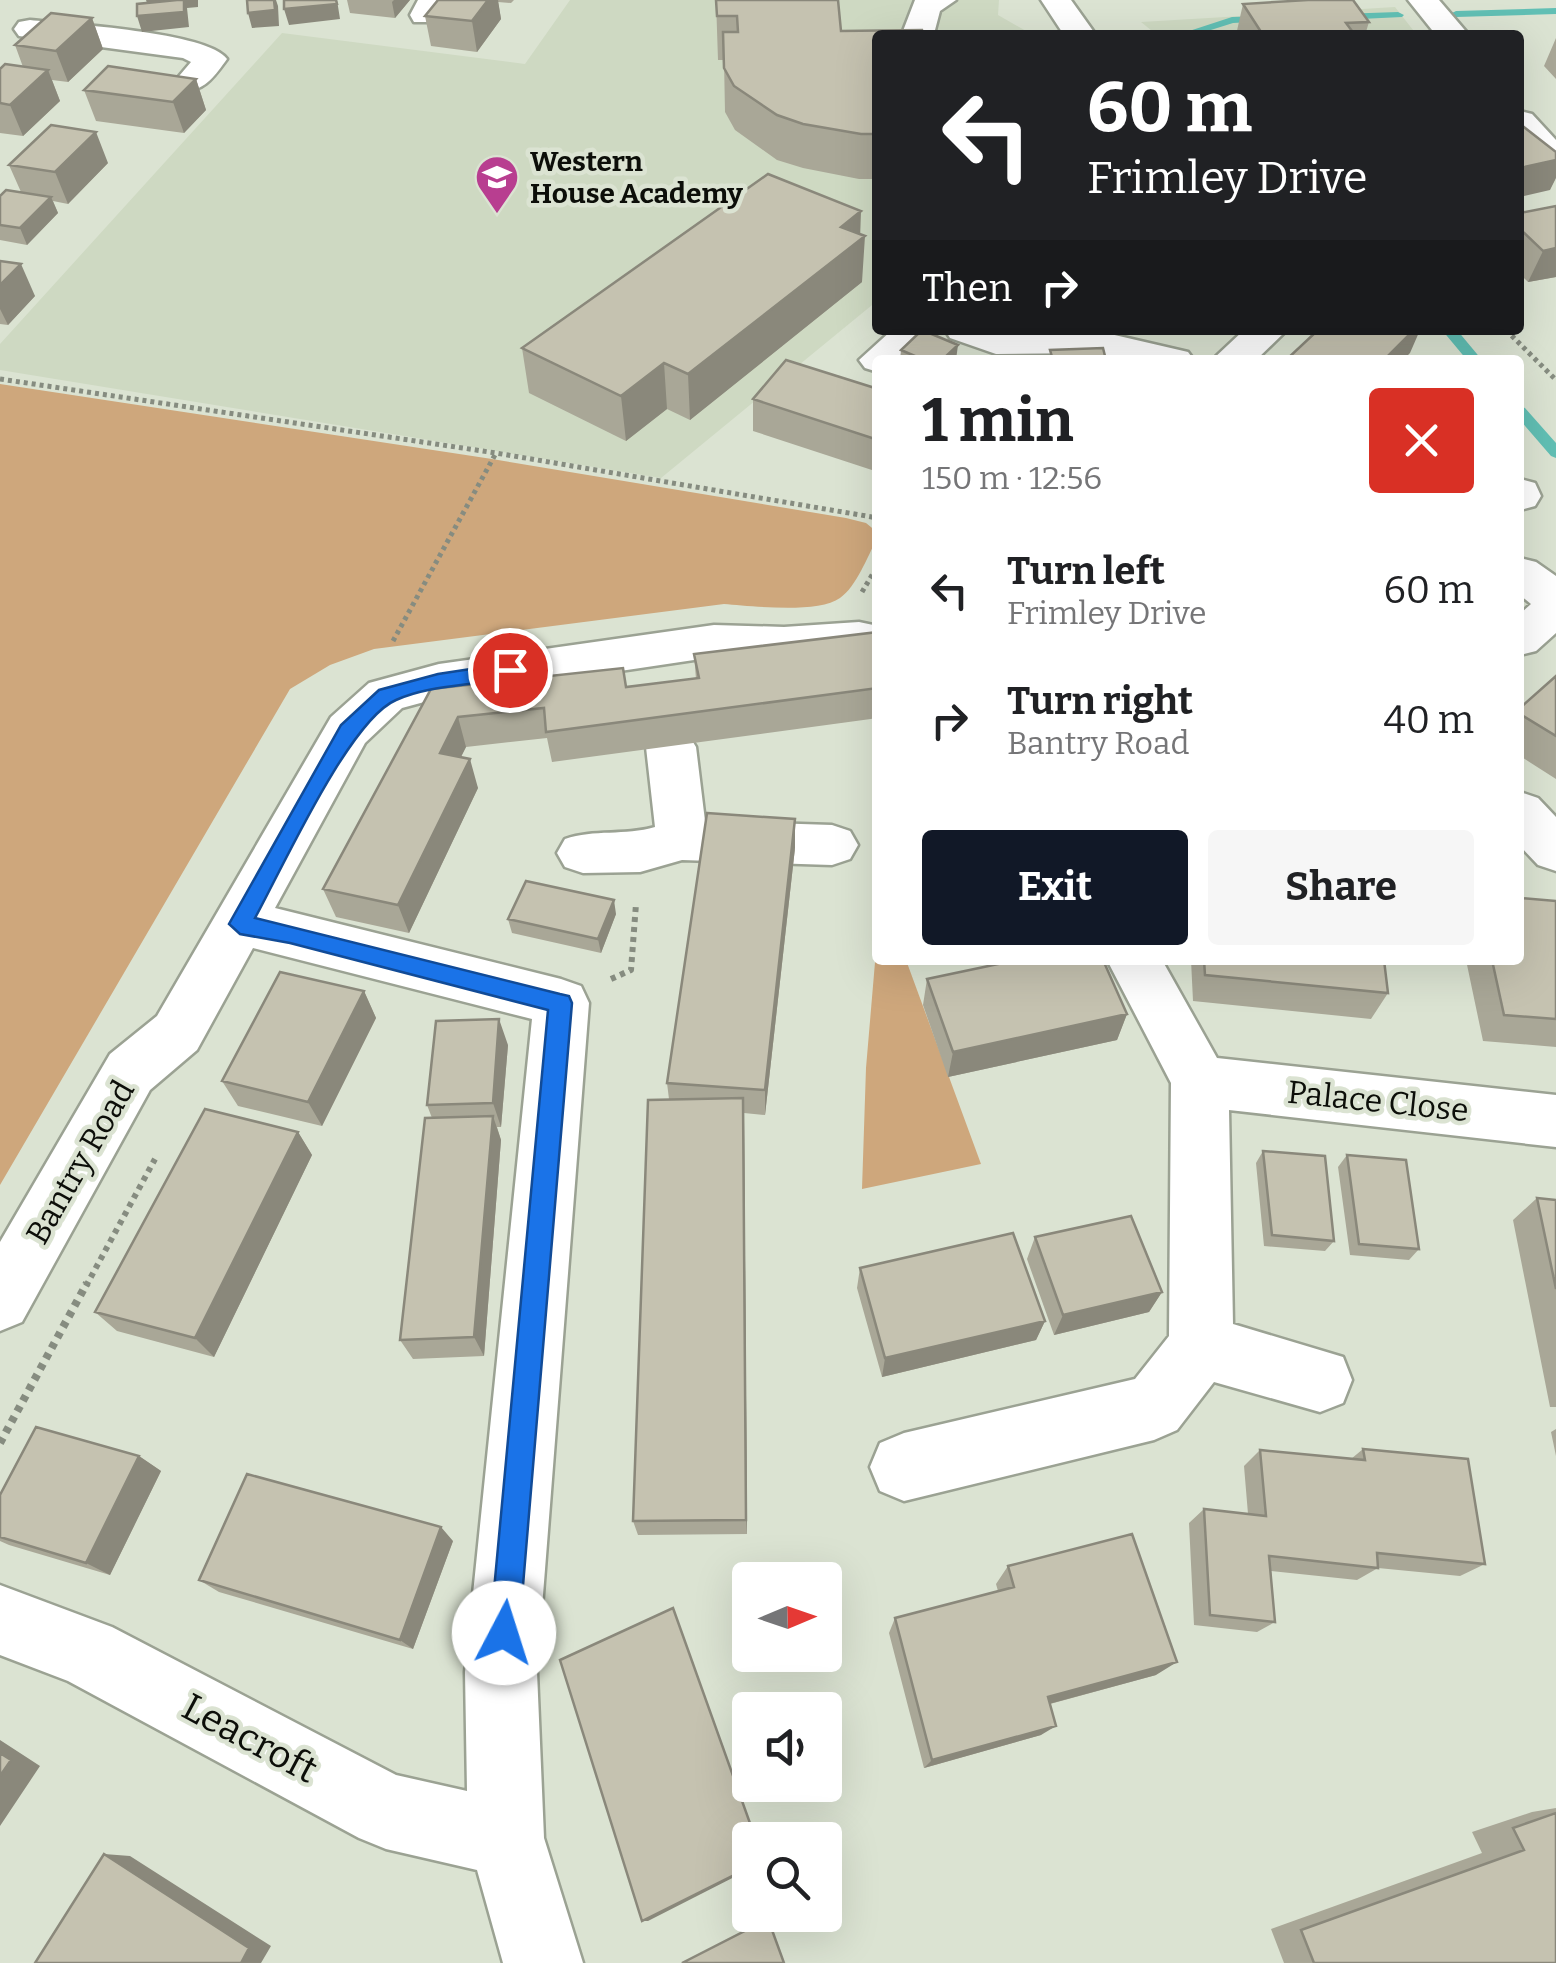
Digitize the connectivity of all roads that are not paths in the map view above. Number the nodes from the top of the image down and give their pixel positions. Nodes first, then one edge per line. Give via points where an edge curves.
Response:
1 (941, 0) edge
2 (1034, 0) edge
3 (1423, 0) edge
4 (1056, 1) edge
5 (0, 12) edge
6 (44, 16) edge
7 (919, 30) edge
8 (1076, 30) edge
9 (1449, 30) edge
10 (3, 48) dead end
11 (190, 82) edge
12 (1524, 125) edge
13 (1556, 160) edge
14 (910, 335) edge
15 (977, 335) edge
16 (1262, 335) edge
17 (886, 355) edge
18 (1152, 355) edge
19 (1238, 355) edge
20 (1524, 576) edge
21 (1556, 599) edge
22 (1556, 608) edge
23 (1524, 636) edge
24 (872, 641) edge
25 (653, 650) junction
26 (1524, 816) edge
27 (832, 845) dead end
28 (661, 846) junction
29 (1556, 852) edge
30 (583, 853) dead end
31 (240, 924) junction
32 (1137, 965) edge
33 (1200, 1081) junction
34 (1556, 1121) edge
35 (0, 1300) edge
36 (1201, 1347) junction
37 (1320, 1380) dead end
38 (904, 1467) dead end
39 (0, 1620) edge
40 (506, 1838) junction
41 (543, 1963) edge

1 - 7 street via 926,6
2 - 4 street
3 - 9 street
4 - 8 street
5 - 6 street
6 - 10 street
6 - 11 street via 190,48 211,59
12 - 13 street
14 - 17 street
15 - 18 street via 996,342 1090,341
16 - 19 street
20 - 21 street
22 - 23 street
24 - 25 street, Bantry Road via 714,641
25 - 28 street via 668,730
25 - 31 street, Bantry Road via 438,681 386,695 348,730
26 - 29 street
27 - 28 street
28 - 30 street
31 - 35 street, Bantry Road via 177,1032 130,1072
31 - 40 street via 560,1003 501,1672
32 - 33 street
33 - 34 street, Palace Close
33 - 36 street
36 - 37 street
36 - 38 street via 1154,1406
39 - 40 street, Leacroft via 86,1652 386,1811
40 - 41 street

